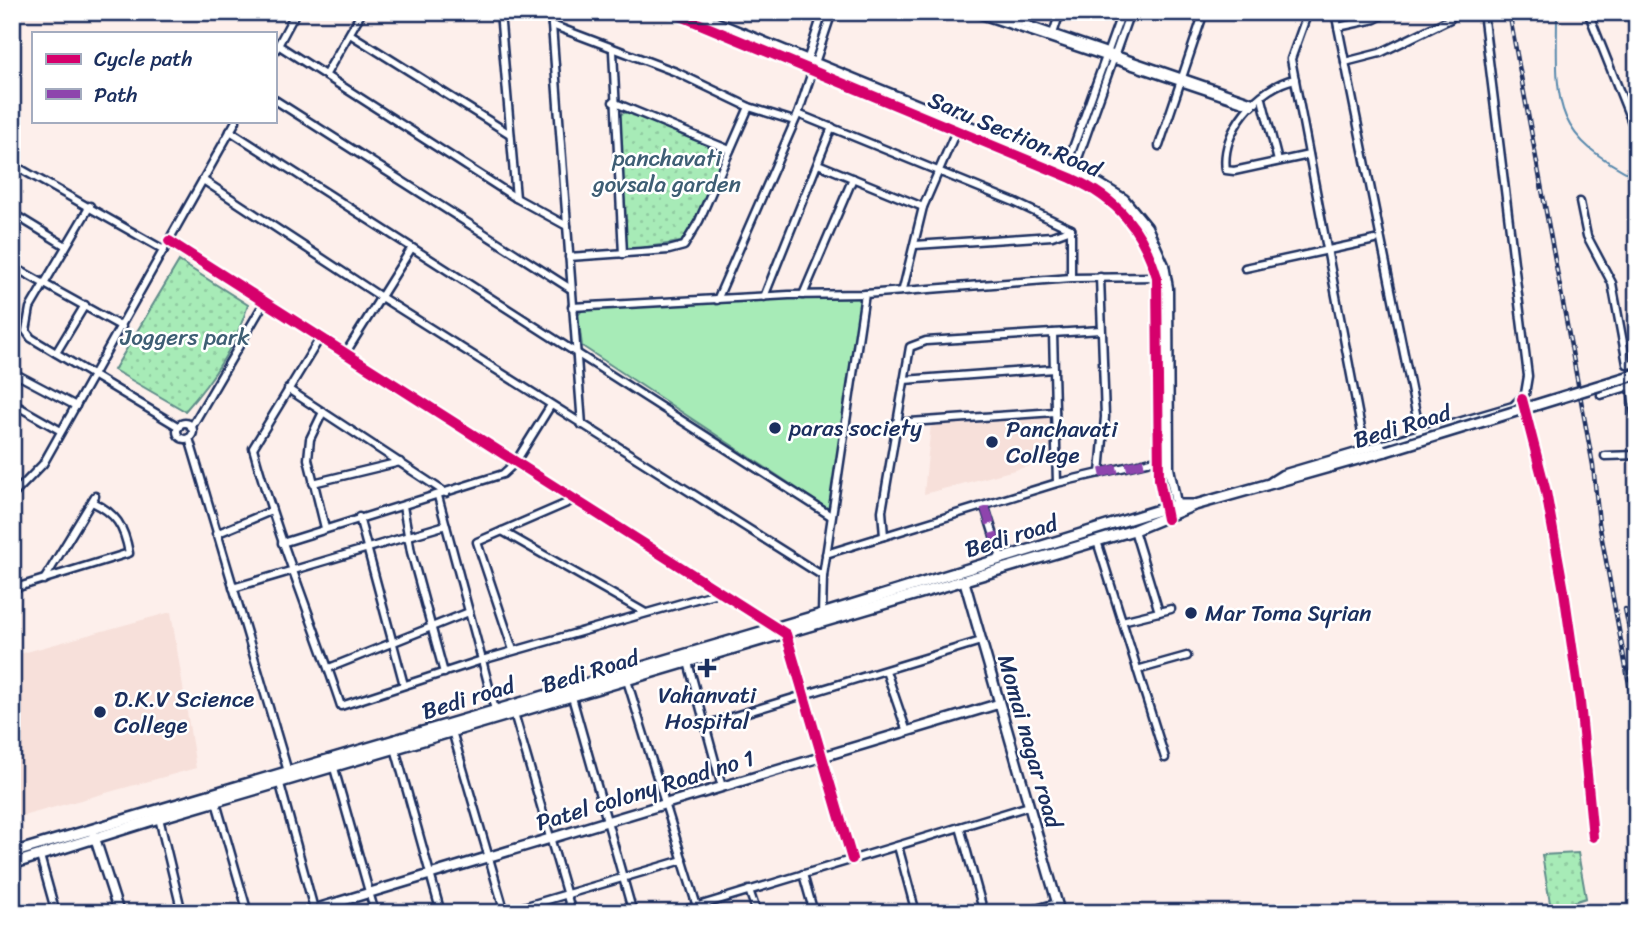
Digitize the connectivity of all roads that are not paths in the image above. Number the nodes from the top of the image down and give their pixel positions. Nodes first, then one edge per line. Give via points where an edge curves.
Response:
1 (296, 12) edge
2 (362, 12) edge
3 (500, 12) edge
4 (551, 12) edge
5 (671, 12) edge
6 (691, 12) edge
7 (823, 12) edge
8 (832, 12) edge
9 (972, 12) edge
10 (1060, 12) edge
11 (1122, 12) edge
12 (1130, 12) edge
13 (1203, 12) edge
14 (1308, 12) edge
15 (1335, 12) edge
16 (1388, 12) edge
17 (1455, 12) edge
18 (1483, 12) edge
19 (1588, 12) edge
20 (987, 14) edge
21 (552, 26) junction
22 (1338, 27) junction
23 (350, 34) junction
24 (1052, 36) junction
25 (276, 48) edge
26 (613, 51) junction
27 (1111, 56) junction
28 (1345, 62) junction
29 (810, 64) junction
30 (326, 74) junction
31 (1180, 79) junction
32 (1294, 79) junction
33 (276, 101) edge
34 (1257, 102) junction
35 (613, 103) junction
36 (749, 107) junction
37 (798, 114) junction
38 (794, 121) junction
39 (235, 122) edge
40 (832, 128) junction
41 (230, 131) junction
42 (956, 131) junction
43 (510, 134) junction
44 (1637, 135) edge
45 (1159, 145) dead end
46 (730, 150) junction
47 (1309, 155) junction
48 (1278, 162) junction
49 (12, 164) edge
50 (818, 164) junction
51 (939, 170) junction
52 (1229, 171) junction
53 (1069, 172) junction
54 (1220, 172) dead end
55 (853, 178) junction
56 (203, 180) junction
57 (516, 198) junction
58 (1580, 202) dead end
59 (90, 206) junction
60 (923, 206) junction
61 (12, 213) edge
62 (566, 226) junction
63 (1071, 229) junction
64 (1375, 240) dead end
65 (169, 241) junction
66 (915, 245) junction
67 (65, 246) junction
68 (411, 249) junction
69 (1326, 249) junction
70 (164, 250) junction
71 (623, 254) junction
72 (569, 257) junction
73 (12, 266) edge
74 (1245, 268) dead end
75 (1100, 277) junction
76 (1157, 277) junction
77 (1071, 278) junction
78 (44, 283) junction
79 (571, 289) junction
80 (903, 289) junction
81 (865, 294) junction
82 (803, 295) junction
83 (380, 297) junction
84 (764, 297) junction
85 (717, 300) junction
86 (264, 303) junction
87 (85, 305) junction
88 (572, 307) junction
89 (122, 327) junction
90 (1101, 330) junction
91 (1053, 333) junction
92 (320, 338) junction
93 (575, 350) junction
94 (56, 354) junction
95 (345, 354) junction
96 (1637, 366) edge
97 (1054, 369) junction
98 (12, 372) edge
99 (1637, 374) edge
100 (94, 377) junction
101 (904, 380) junction
102 (1634, 385) edge
103 (288, 389) junction
104 (1601, 395) dead end
105 (12, 403) edge
106 (551, 405) junction
107 (76, 406) junction
108 (323, 412) junction
109 (1055, 412) junction
110 (895, 423) junction
111 (582, 425) junction
112 (179, 427) junction
113 (191, 428) junction
114 (61, 431) junction
115 (1637, 432) edge
116 (1420, 433) junction
117 (189, 438) junction
118 (1365, 449) junction
119 (1605, 456) dead end
120 (1637, 456) edge
121 (1160, 458) junction
122 (400, 462) junction
123 (515, 463) junction
124 (1100, 473) junction
125 (313, 483) junction
126 (1057, 483) junction
127 (1264, 485) junction
128 (446, 493) junction
129 (12, 496) edge
130 (438, 496) junction
131 (574, 500) junction
132 (403, 506) junction
133 (985, 507) junction
134 (1177, 509) junction
135 (271, 512) junction
136 (1166, 514) junction
137 (831, 516) junction
138 (359, 517) junction
139 (446, 524) junction
140 (325, 528) junction
141 (1134, 530) junction
142 (502, 531) junction
143 (216, 534) junction
144 (408, 535) junction
145 (884, 536) junction
146 (1097, 541) junction
147 (282, 542) junction
148 (367, 547) junction
149 (826, 554) junction
150 (1001, 558) junction
151 (293, 570) junction
152 (823, 576) junction
153 (44, 580) junction
154 (964, 580) junction
155 (233, 588) junction
156 (12, 589) edge
157 (717, 593) junction
158 (1171, 609) dead end
159 (644, 611) junction
160 (469, 612) junction
161 (1158, 612) junction
162 (822, 618) junction
163 (1122, 621) junction
164 (773, 626) junction
165 (432, 628) junction
166 (786, 634) junction
167 (981, 641) junction
168 (393, 643) junction
169 (513, 650) junction
170 (1187, 656) dead end
171 (482, 660) junction
172 (688, 662) junction
173 (329, 668) junction
174 (1137, 670) junction
175 (886, 671) junction
176 (444, 673) junction
177 (625, 675) junction
178 (404, 685) junction
179 (804, 695) junction
180 (572, 697) junction
181 (998, 704) junction
182 (495, 710) junction
183 (514, 713) junction
184 (705, 725) junction
185 (452, 731) junction
186 (906, 732) junction
187 (395, 748) junction
188 (821, 757) junction
189 (1165, 758) dead end
190 (334, 768) junction
191 (289, 776) junction
192 (280, 784) junction
193 (722, 787) junction
194 (216, 802) junction
195 (665, 804) junction
196 (1029, 806) junction
197 (159, 818) junction
198 (606, 822) junction
199 (960, 827) junction
200 (94, 834) junction
201 (550, 839) junction
202 (898, 846) junction
203 (12, 853) edge
204 (40, 856) junction
205 (489, 858) junction
206 (852, 859) junction
207 (683, 860) junction
208 (12, 864) edge
209 (803, 874) junction
210 (430, 875) junction
211 (622, 877) junction
212 (749, 890) junction
213 (369, 893) junction
214 (566, 893) junction
215 (1059, 908) edge
216 (698, 909) edge
217 (309, 911) edge
218 (56, 913) edge
219 (119, 913) edge
220 (183, 913) edge
221 (248, 913) edge
222 (375, 913) edge
223 (441, 913) edge
224 (504, 913) edge
225 (572, 913) edge
226 (633, 913) edge
227 (675, 913) edge
228 (757, 913) edge
229 (814, 913) edge
230 (916, 913) edge
231 (984, 913) edge
232 (1026, 913) edge
233 (1409, 913) edge
234 (1429, 913) edge

1 - 25 street
2 - 23 street
3 - 43 street
4 - 21 street
5 - 29 street, Saru Section Road
6 - 29 street, Saru Section Road
7 - 29 street
8 - 29 street
9 - 20 street
10 - 24 street
11 - 27 street
12 - 27 street
13 - 31 street
14 - 32 street via 1291,59
15 - 22 street
16 - 22 street
17 - 28 street via 1450,19 1380,53
18 - 116 street via 1528,387 1513,406
19 - 44 street
20 - 24 street
21 - 26 street
21 - 62 street
22 - 28 street
23 - 30 street
23 - 43 street
24 - 27 street
25 - 30 street
26 - 35 street
26 - 36 street via 676,72
27 - 31 street
27 - 53 street
28 - 116 street
29 - 37 street
29 - 42 street, Saru Section Road
29 - 53 street, Saru Section Road
30 - 57 street
31 - 34 street
31 - 45 street
32 - 34 street via 1273,86
32 - 47 street
33 - 79 street
34 - 48 street
34 - 52 street via 1238,122 1228,149 1225,166
35 - 46 street
35 - 71 street
36 - 38 street
36 - 46 street
37 - 38 street
37 - 40 street
38 - 85 street
39 - 41 street
40 - 50 street
40 - 51 street
41 - 56 street
41 - 68 street
42 - 51 street
42 - 53 street, Saru Section Road
43 - 57 street
46 - 71 street via 684,246
47 - 48 street
47 - 69 street
48 - 52 street
49 - 59 street
50 - 55 street
50 - 84 street
51 - 60 street
51 - 63 street
52 - 54 street
53 - 76 street, Saru Section Road via 1128,217 1148,248
53 - 134 street, Saru Section Road via 1124,199 1147,227 1164,265 1169,476
55 - 60 street
55 - 82 street
56 - 65 street
56 - 83 street
57 - 62 street
58 - 96 street via 1587,236 1612,283 1625,359 1629,366
59 - 67 street
59 - 70 street
60 - 66 street
61 - 67 street
62 - 72 street
63 - 66 street via 1052,236
63 - 77 street
64 - 69 street
65 - 70 street
65 - 86 street
66 - 80 street
67 - 78 street
68 - 83 street
68 - 93 street
69 - 74 street
69 - 118 street
70 - 89 street
71 - 72 street
72 - 79 street
73 - 78 street
75 - 76 street
75 - 77 street
75 - 90 street
76 - 121 street, Saru Section Road
77 - 80 street
78 - 87 street
78 - 94 street via 25,322 26,331
79 - 88 street
80 - 81 street
81 - 82 street
81 - 137 street
82 - 84 street
83 - 95 street
83 - 106 street
84 - 85 street
85 - 88 street
86 - 92 street
86 - 113 street
87 - 89 street
87 - 94 street
88 - 93 street
89 - 100 street
90 - 91 street
90 - 124 street via 1105,417
91 - 97 street
91 - 101 street via 926,341 910,347
92 - 95 street
92 - 103 street
93 - 111 street
93 - 137 street
94 - 100 street
95 - 123 street
97 - 101 street
97 - 109 street
98 - 107 street
99 - 127 main road, Bedi Road, bridge
100 - 107 street
100 - 112 street
101 - 110 street
102 - 104 street
102 - 115 street
103 - 108 street
103 - 135 street via 253,448
105 - 114 street
106 - 111 street
106 - 123 street
107 - 114 street
108 - 122 street
108 - 125 street via 309,447
109 - 110 street
109 - 126 street
110 - 145 street via 881,511
111 - 152 street
112 - 113 street
112 - 117 street via 180,438
113 - 117 street
114 - 129 street via 43,464
116 - 118 street
117 - 143 street
118 - 127 street via 1282,474
119 - 120 street
121 - 124 street
121 - 136 street, Saru Section Road
122 - 125 street
122 - 128 street
123 - 128 street via 503,474
123 - 131 street
124 - 126 street
125 - 140 street
126 - 133 street
127 - 134 main road, Bedi Road
128 - 130 street
130 - 132 street
130 - 139 street
131 - 142 street
131 - 157 street
132 - 138 street
132 - 144 street
133 - 145 street
133 - 150 street
134 - 136 main road, Bedi road
135 - 143 street
135 - 147 street
136 - 141 main road, Bedi Road
136 - 150 main road, Bedi road
137 - 149 street
138 - 140 street
138 - 148 street
139 - 144 street
139 - 160 street
140 - 147 street
141 - 146 main road, Bedi Road
141 - 161 street
142 - 159 street
142 - 169 street via 477,542
143 - 155 street
144 - 148 street
144 - 165 street
145 - 149 street
146 - 154 main road, Bedi Road
146 - 163 street
147 - 151 street
148 - 151 street
148 - 168 street
149 - 152 street
150 - 162 main road, Bedi road
151 - 155 street
151 - 173 street
152 - 162 street
153 - 153 street via 129,553 124,530 112,511 94,499
153 - 156 street
154 - 162 main road, Bedi Road
154 - 167 street, Momai nagar road
155 - 191 street
157 - 159 street
157 - 164 street
158 - 161 street
159 - 169 street
160 - 165 street
160 - 171 street
161 - 163 street
162 - 164 main road, Bedi road
162 - 166 main road, Bedi Road
163 - 174 street
164 - 166 street
164 - 177 main road, Bedi road
165 - 168 street
165 - 176 street
166 - 172 main road, Bedi Road
166 - 179 street
167 - 175 street
167 - 181 street, Momai nagar road
168 - 173 street
168 - 178 street
169 - 171 street
170 - 174 street
171 - 176 street
171 - 182 street
172 - 177 main road, Bedi Road
172 - 184 street
173 - 178 street via 341,706
174 - 189 street
175 - 179 street
175 - 186 street
176 - 178 street
177 - 180 main road, Bedi Road
177 - 182 main road, Bedi road
177 - 195 street
179 - 184 street
179 - 188 street
180 - 183 main road, Bedi Road
180 - 198 street
181 - 186 street, Patel colony Road no 1
181 - 196 street, Momai nagar road
182 - 191 main road, Bedi road
183 - 185 main road, Bedi Road
183 - 201 street
184 - 193 street
185 - 187 main road, Bedi Road
185 - 205 street
186 - 188 street, Patel colony Road no 1
187 - 190 main road, Bedi Road
187 - 210 street
188 - 193 street, Patel colony Road no 1
188 - 206 street
190 - 191 main road, Bedi Road
190 - 213 street
191 - 192 main road, Bedi Road
191 - 200 main road, Bedi road
192 - 194 main road, Bedi Road
192 - 217 street
193 - 195 street, Patel colony Road no 1
194 - 197 main road, Bedi Road
194 - 221 street
195 - 198 street, Patel colony Road no 1
195 - 207 street
196 - 199 street
196 - 215 street, Momai nagar road
197 - 200 main road, Bedi Road
197 - 220 street
198 - 201 street, Patel colony Road no 1
198 - 211 street
199 - 202 street
199 - 231 street
200 - 203 main road, Bedi road
200 - 204 main road, Bedi Road
200 - 219 street
201 - 205 street, Patel colony Road no 1
201 - 214 street
202 - 206 street
202 - 230 street
204 - 208 main road, Bedi Road
204 - 218 street
205 - 210 street, Patel colony Road no 1
205 - 224 street
206 - 209 street
207 - 211 street
207 - 216 street
209 - 212 street
209 - 229 street
210 - 213 street, Patel colony Road no 1
210 - 223 street
211 - 214 street
211 - 226 street
212 - 216 street
212 - 228 street
213 - 217 street, Patel colony Road no 1
213 - 222 street
214 - 224 street
214 - 225 street
215 - 232 street
216 - 227 street
233 - 234 street

